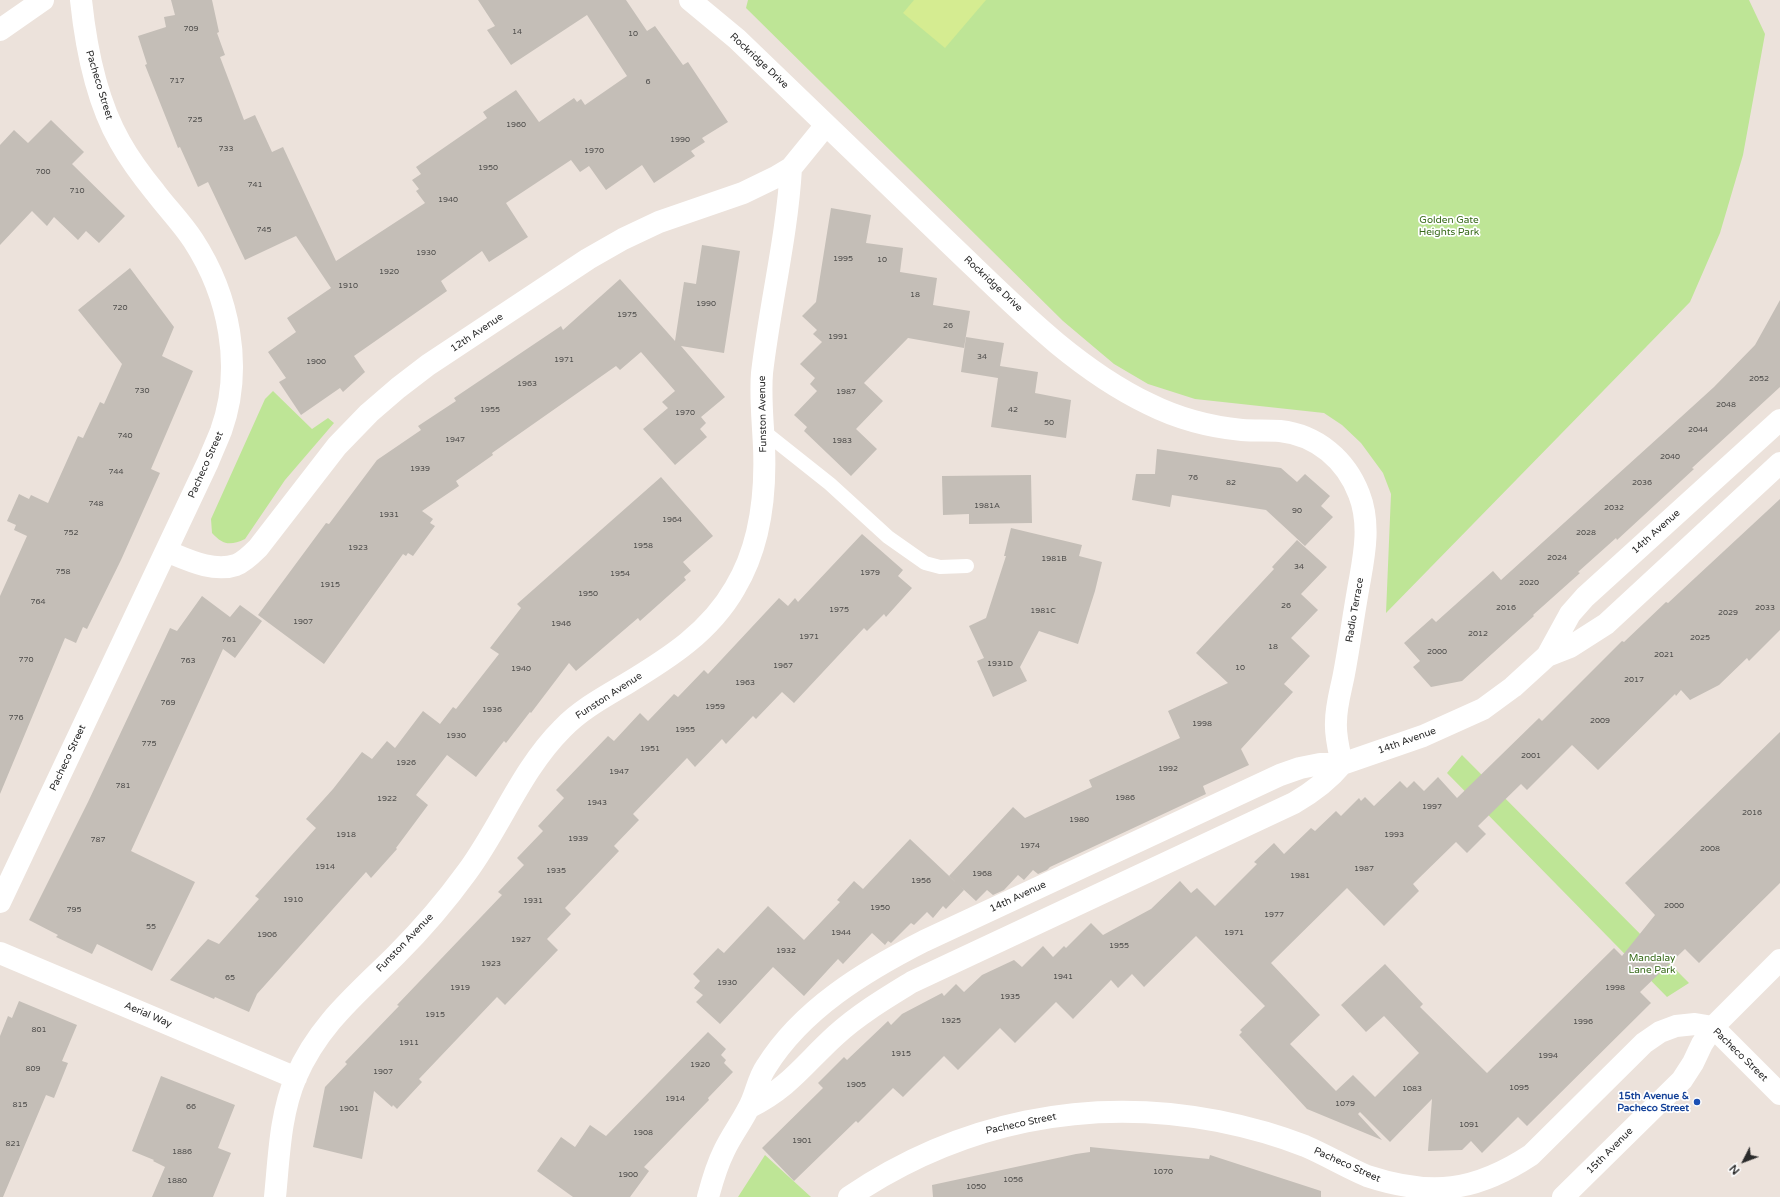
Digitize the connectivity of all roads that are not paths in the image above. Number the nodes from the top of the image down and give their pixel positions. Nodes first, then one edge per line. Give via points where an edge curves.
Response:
1 (43, 0) edge
2 (81, 0) edge
3 (699, 3) edge
4 (0, 30) edge
5 (826, 125) junction
6 (790, 168) junction
7 (1780, 420) edge
8 (762, 430) junction
9 (1339, 462) joint
10 (1780, 463) edge
11 (166, 551) junction
12 (967, 566) dead end
13 (1547, 656) junction
14 (1342, 764) junction
15 (0, 902) edge
16 (0, 953) edge
17 (1780, 960) edge
18 (1713, 1027) junction
19 (296, 1078) junction
20 (1780, 1094) edge
21 (750, 1107) junction
22 (275, 1197) edge
23 (708, 1197) edge
24 (849, 1197) edge
25 (1563, 1197) edge

1 - 4 street
2 - 11 street, Pacheco Street via 87,48 105,112 136,168 180,223 207,263 227,319 231,375 222,430
3 - 5 street, Rockridge Drive
5 - 6 street, 12th Avenue
5 - 9 street, Rockridge Drive via 1018,308 1100,377 1152,406 1183,417 1241,430 1280,431 1299,435 1328,450
6 - 8 street, Funston Avenue via 787,218 762,378
6 - 11 street, 12th Avenue via 760,185 659,222 623,239 588,259 428,365 375,408 343,440 258,548 236,565 208,566
7 - 13 street, 14th Avenue via 1585,597 1570,614
8 - 12 lane via 830,484 888,537 925,563 940,567
8 - 19 street, Funston Avenue via 765,478 763,507 757,535 736,587 721,609 677,652 581,712 562,729 543,750 492,836 447,898 396,955 347,1002 312,1047
9 - 14 street, Radio Terrace via 1359,493 1366,531 1337,702 1336,723
10 - 13 street, 14th Avenue via 1606,624 1570,647
11 - 15 street, Pacheco Street
13 - 14 street, 14th Avenue via 1499,699 1472,715 1423,736
14 - 21 street, 14th Avenue via 1319,787 1294,803 912,982 860,1015 832,1038 782,1087
14 - 21 street, 14th Avenue via 1320,764 1280,775 897,955 841,990 795,1030 764,1069
16 - 19 street, Aerial Way
17 - 18 street, 15th Avenue
18 - 20 street, Pacheco Street
18 - 24 street, Pacheco Street via 1695,1024 1676,1026 1660,1032 1644,1043 1531,1155 1490,1179 1468,1186 1445,1190 1418,1190 1393,1185 1276,1135 1190,1116 1123,1111 1056,1116 989,1130 920,1157
18 - 25 street, 15th Avenue via 1682,1080
19 - 22 street, Funston Avenue via 283,1124
21 - 23 street, 14th Avenue via 723,1151

